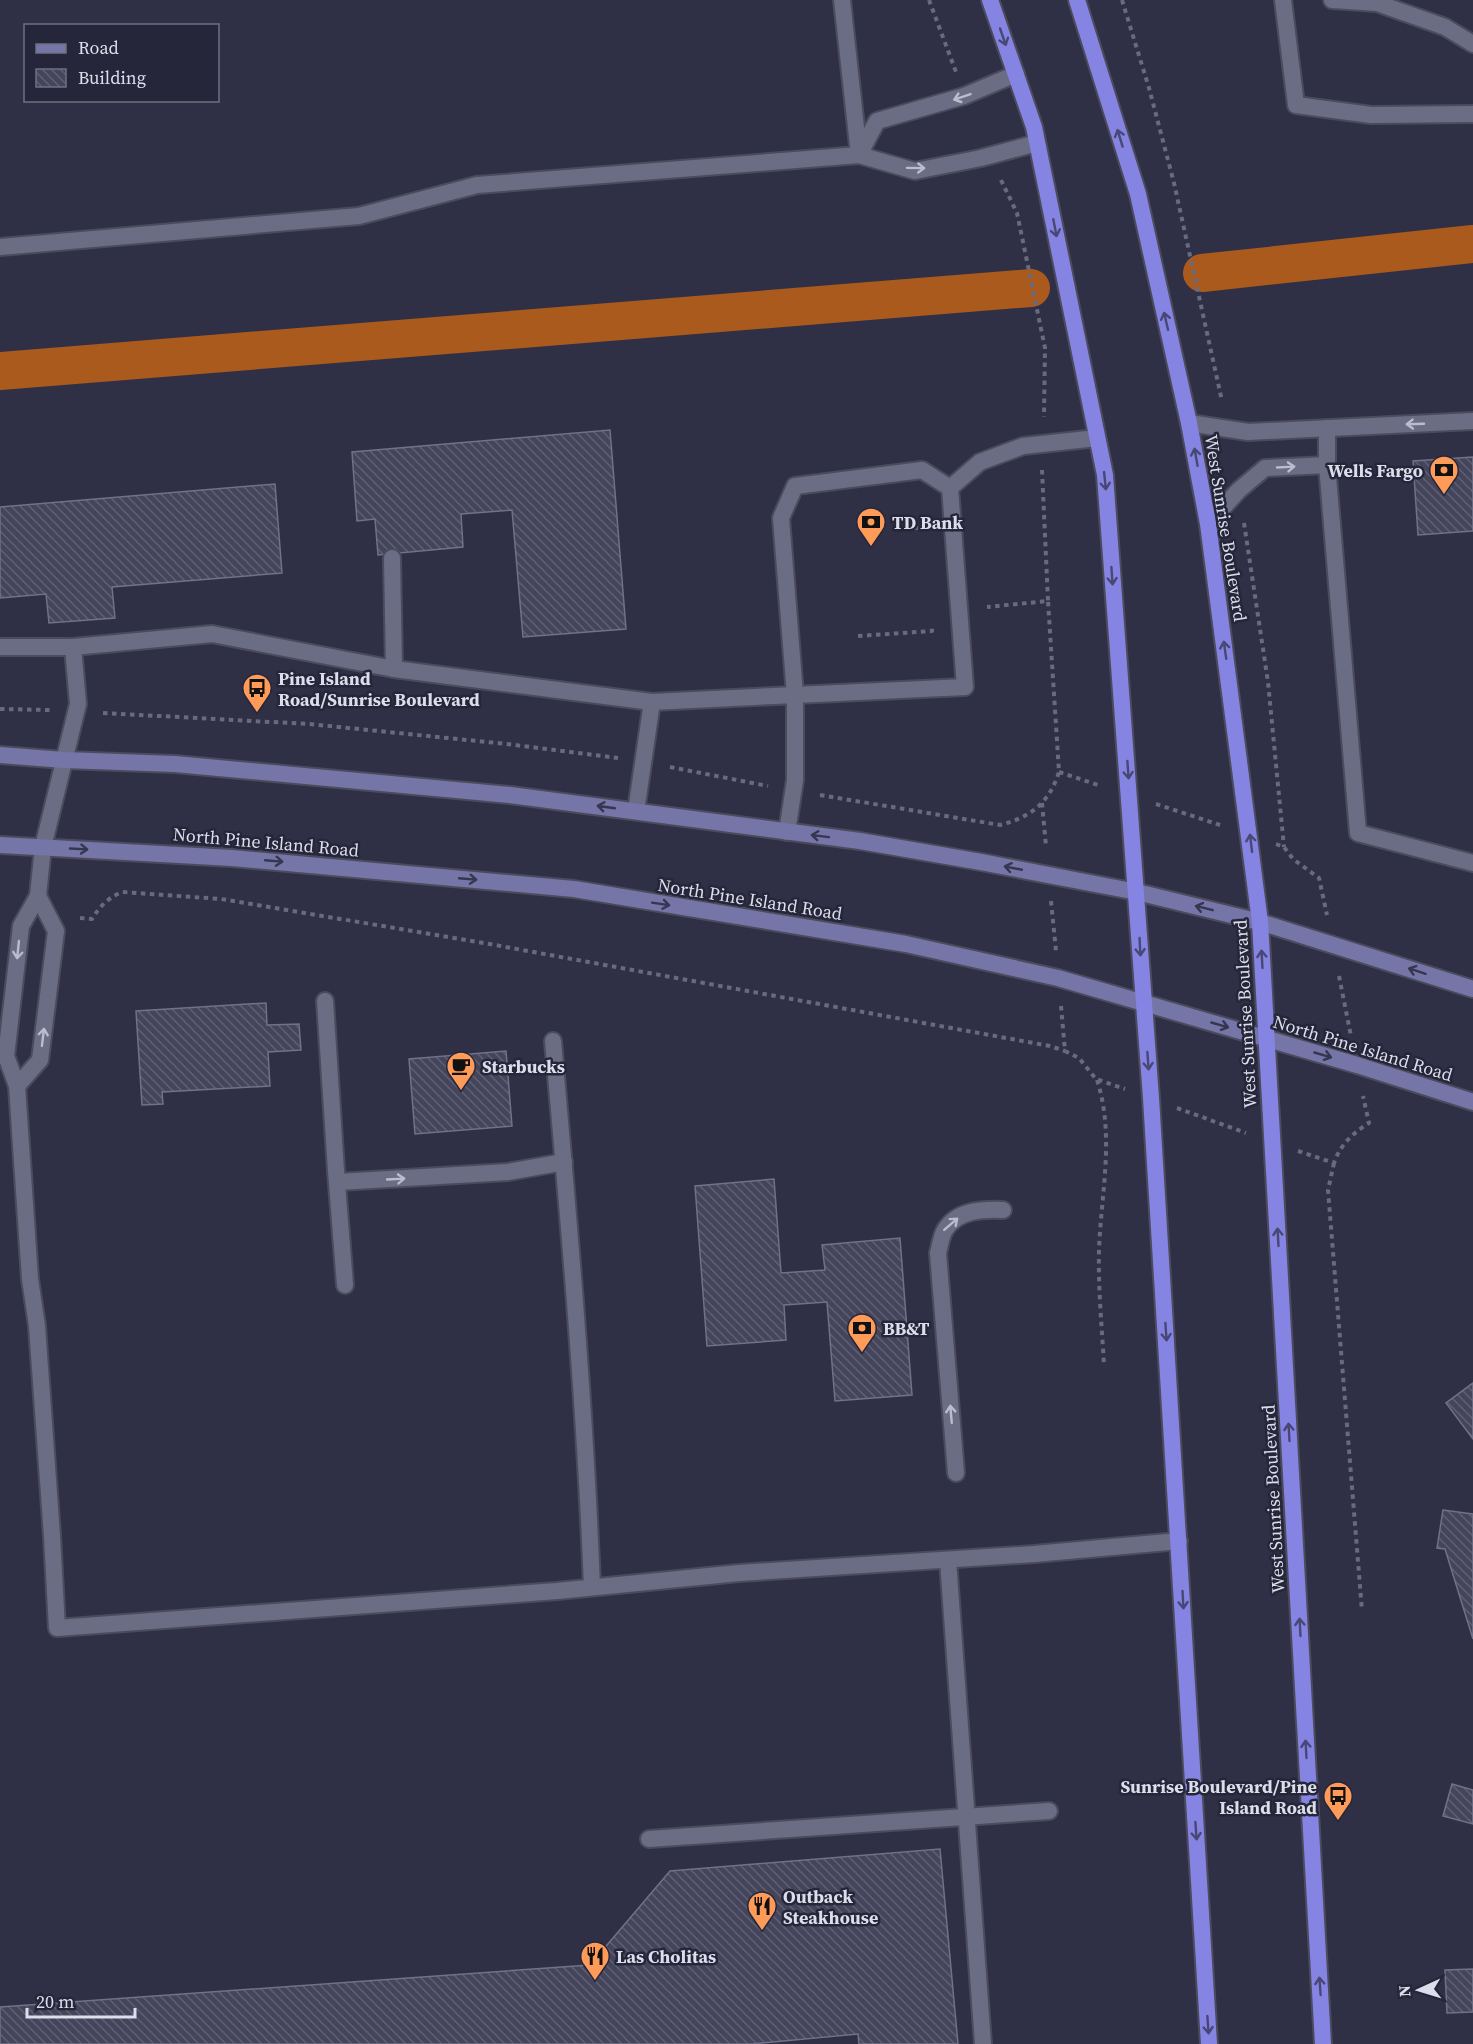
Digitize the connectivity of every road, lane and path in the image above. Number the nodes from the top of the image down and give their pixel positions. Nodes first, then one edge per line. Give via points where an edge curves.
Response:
1 (842, 0) edge
2 (990, 0) edge
3 (1077, 0) edge
4 (1122, 0) edge
5 (1283, 0) edge
6 (1332, 0) edge
7 (1473, 44) edge
8 (1016, 74) junction
9 (1473, 114) edge
10 (1037, 142) junction
11 (859, 155) junction
12 (1003, 182) dead end
13 (0, 246) edge
14 (1473, 421) edge
15 (1189, 423) junction
16 (1227, 428) junction
17 (1327, 428) junction
18 (1097, 438) junction
19 (1042, 444) junction
20 (1327, 465) junction
21 (950, 488) junction
22 (1239, 490) junction
23 (1208, 524) junction
24 (925, 527) dead end
25 (914, 528) dead end
26 (392, 558) dead end
27 (1048, 601) dead end
28 (73, 646) junction
29 (0, 647) edge
30 (393, 669) junction
31 (795, 695) junction
32 (651, 702) junction
33 (0, 755) edge
34 (64, 760) junction
35 (1059, 772) dead end
36 (1130, 795) junction
37 (1042, 803) dead end
38 (636, 811) junction
39 (787, 832) junction
40 (1250, 835) junction
41 (0, 845) edge
42 (43, 847) junction
43 (1284, 847) junction
44 (1473, 863) edge
45 (1048, 874) junction
46 (1137, 892) junction
47 (38, 896) junction
48 (48, 915) junction
49 (1260, 922) junction
50 (1333, 944) junction
51 (1058, 978) junction
52 (1473, 989) edge
53 (325, 1001) dead end
54 (1144, 1003) junction
55 (1267, 1039) junction
56 (553, 1041) dead end
57 (1065, 1051) junction
58 (1357, 1065) junction
59 (1096, 1079) junction
60 (17, 1086) junction
61 (1151, 1098) junction
62 (1473, 1102) edge
63 (1272, 1143) junction
64 (564, 1162) junction
65 (1334, 1163) junction
66 (338, 1182) junction
67 (1003, 1210) dead end
68 (345, 1285) dead end
69 (1104, 1366) dead end
70 (956, 1473) dead end
71 (1179, 1541) junction
72 (948, 1560) junction
73 (592, 1587) junction
74 (1362, 1611) dead end
75 (1049, 1811) dead end
76 (967, 1817) junction
77 (649, 1839) dead end
78 (983, 2044) edge
79 (1209, 2044) edge
80 (1323, 2044) edge

1 - 11 street
2 -> 8 highway
15 -> 3 highway, West Sunrise Boulevard via 1138,194
4 - 16 path via 1174,183
5 - 9 street via 1296,105 1371,115
6 - 7 street via 1377,3 1444,27
8 - 10 highway
8 -> 11 street via 964,96 878,121
11 -> 10 street via 915,171
10 -> 18 highway
11 - 13 street via 477,185 359,216
12 - 19 path via 1017,213 1045,348
14 -> 17 street
15 - 16 street
23 -> 15 highway, West Sunrise Boulevard
16 - 17 street via 1248,432
17 - 20 street
18 - 19 street
18 -> 36 highway via 1105,475
19 - 21 street via 1023,446 980,462
19 - 27 path
22 -> 20 street via 1266,468
20 - 44 street via 1358,833
21 - 31 street via 965,687
21 - 31 street via 922,470 795,486 781,518
22 - 23 street
22 - 43 path via 1268,682
40 -> 23 highway, West Sunrise Boulevard
24 - 25 path
26 - 30 street
28 - 29 street
28 - 30 street via 212,634
28 - 34 street via 78,704
30 - 32 street
31 - 32 street
31 - 39 street via 795,780
32 - 38 street
33 - 34 main road
38 -> 34 main road via 510,795 175,764
34 - 42 street
35 - 36 path
36 - 40 path
36 - 46 highway
37 - 45 path
38 - 39 main road
45 -> 39 main road
40 - 43 path
49 -> 40 highway, West Sunrise Boulevard
41 - 42 main road, North Pine Island Road
42 - 47 street
42 -> 51 main road, North Pine Island Road via 232,858 574,889 906,944
43 - 50 path via 1293,859 1319,878
45 - 46 main road
45 - 51 path
49 -> 46 main road
46 -> 54 highway
47 - 48 street
47 -> 60 street via 21,926 6,1056
48 - 57 path via 93,919 99,908 122,892 221,899
60 -> 48 street via 40,1060 56,931
49 - 50 main road
55 -> 49 highway, West Sunrise Boulevard
52 -> 50 main road
50 - 58 path
51 - 54 main road, North Pine Island Road
51 - 57 path
53 - 66 street
54 -> 55 main road, North Pine Island Road
54 -> 61 highway
55 -> 58 main road, North Pine Island Road
55 - 63 highway, West Sunrise Boulevard
56 - 64 street
57 - 59 path via 1079,1059
58 - 62 main road, North Pine Island Road
58 - 65 path via 1369,1123 1345,1142
59 - 61 path
59 - 69 path via 1106,1122 1098,1276
60 - 73 street via 57,1628
61 - 63 path
61 -> 71 highway
63 - 65 path
80 -> 63 highway, West Sunrise Boulevard
66 -> 64 street via 508,1172
64 - 73 street
65 - 74 path via 1328,1190
66 - 68 street
70 -> 67 street via 938,1253 944,1231 952,1220 979,1209
71 - 72 street
71 -> 79 highway
72 - 73 street
72 - 76 street
75 - 76 street
76 - 77 street
76 - 78 street

